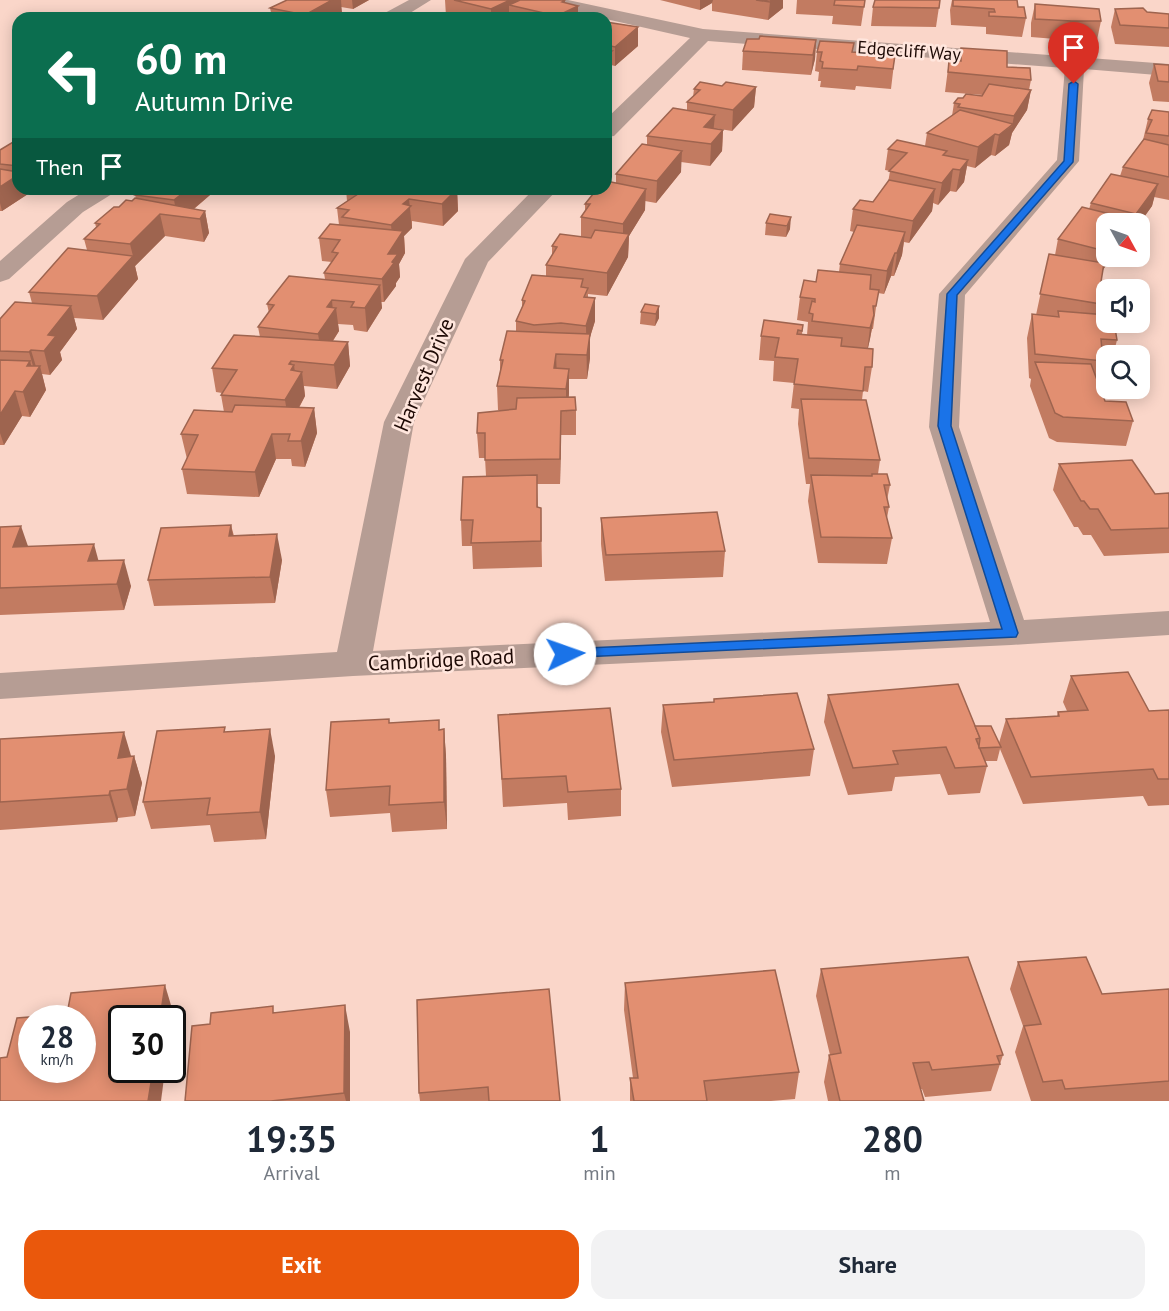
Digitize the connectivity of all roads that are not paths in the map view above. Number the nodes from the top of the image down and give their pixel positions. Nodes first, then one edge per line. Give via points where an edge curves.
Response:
1 (422, 0) edge
2 (544, 0) edge
3 (400, 12) edge
4 (599, 12) edge
5 (612, 15) edge
6 (703, 35) junction
7 (1075, 64) junction
8 (1169, 70) edge
9 (612, 124) edge
10 (94, 195) edge
11 (541, 195) edge
12 (0, 274) edge
13 (1169, 623) edge
14 (1011, 633) junction
15 (354, 664) junction
16 (0, 686) edge

1 - 3 street
2 - 4 street, Edgecliff Way
5 - 6 street, Edgecliff Way
6 - 7 street, Edgecliff Way
6 - 9 street
7 - 8 street, Edgecliff Way
7 - 14 street via 1068,162 952,294 944,426
10 - 12 street via 75,207
11 - 15 street, Harvest Drive via 477,259 399,422
13 - 14 street, Cambridge Road
14 - 15 street, Cambridge Road
15 - 16 street, Cambridge Road

